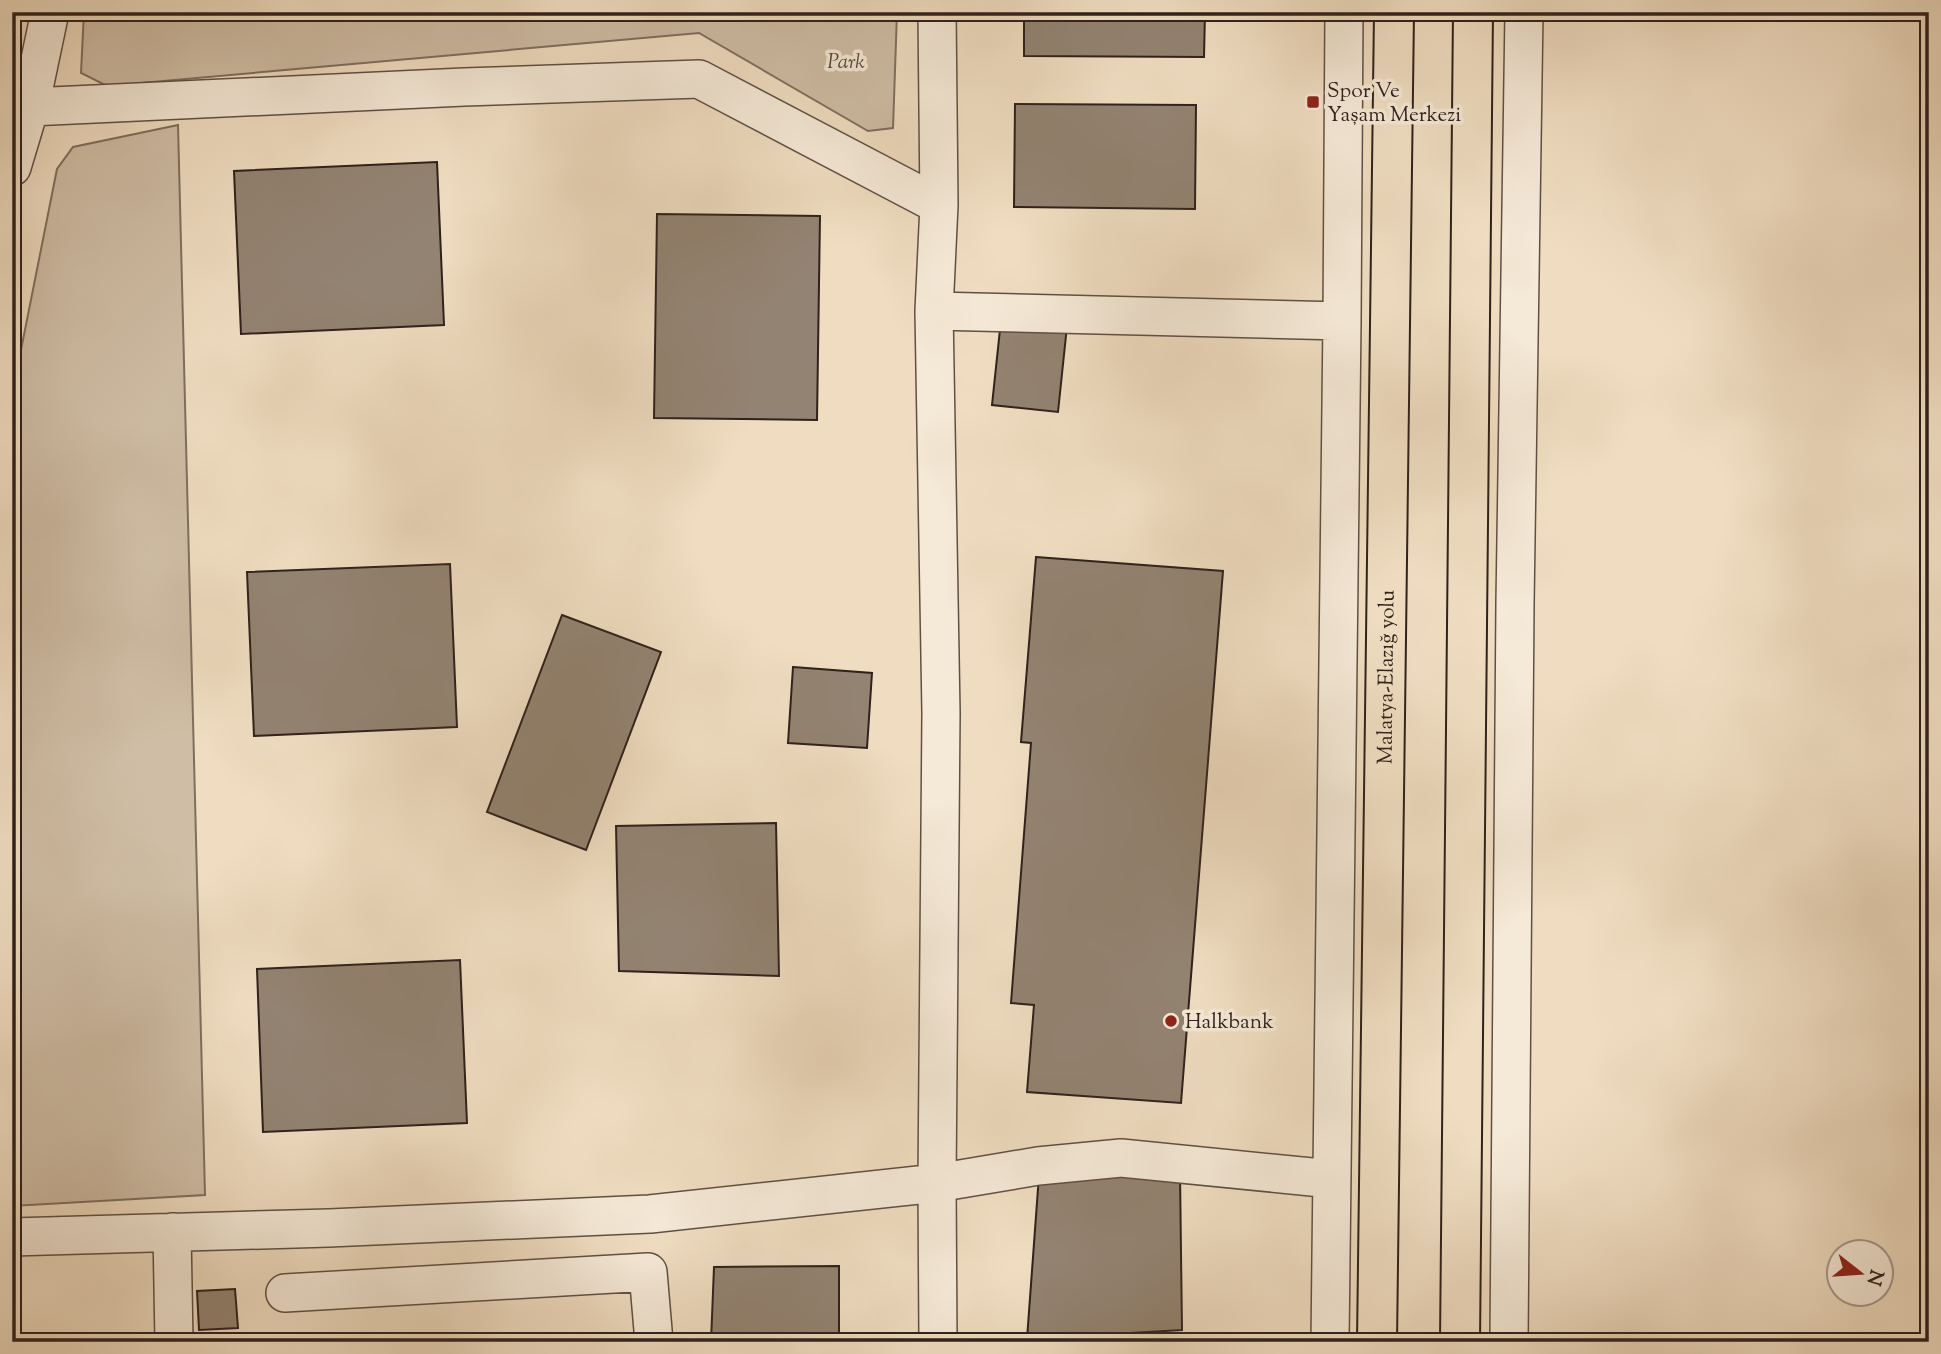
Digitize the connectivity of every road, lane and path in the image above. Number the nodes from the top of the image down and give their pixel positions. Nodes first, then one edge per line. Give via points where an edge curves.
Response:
1 (50, 12) edge
2 (937, 12) edge
3 (1344, 12) edge
4 (1394, 12) edge
5 (1472, 12) edge
6 (1524, 12) edge
7 (30, 107) junction
8 (13, 162) edge
9 (939, 205) junction
10 (934, 311) junction
11 (1342, 321) junction
12 (1332, 1179) junction
13 (937, 1183) junction
14 (172, 1232) junction
15 (12, 1237) edge
16 (285, 1293) dead end
17 (174, 1342) edge
18 (654, 1342) edge
19 (938, 1342) edge
20 (1330, 1342) edge
21 (1377, 1342) edge
22 (1460, 1342) edge
23 (1509, 1342) edge

1 - 7 street
2 - 9 street
3 - 11 street
4 - 21 highway, Malatya-Elazığ yolu
5 - 22 highway
6 - 23 street
7 - 8 street
7 - 9 street via 699,79
9 - 10 street
10 - 11 street
10 - 13 street via 941,713
11 - 12 street
12 - 13 street via 1121,1158
12 - 20 street
13 - 14 street via 650,1214
13 - 19 street
14 - 15 street
14 - 17 street
16 - 18 street via 648,1272

